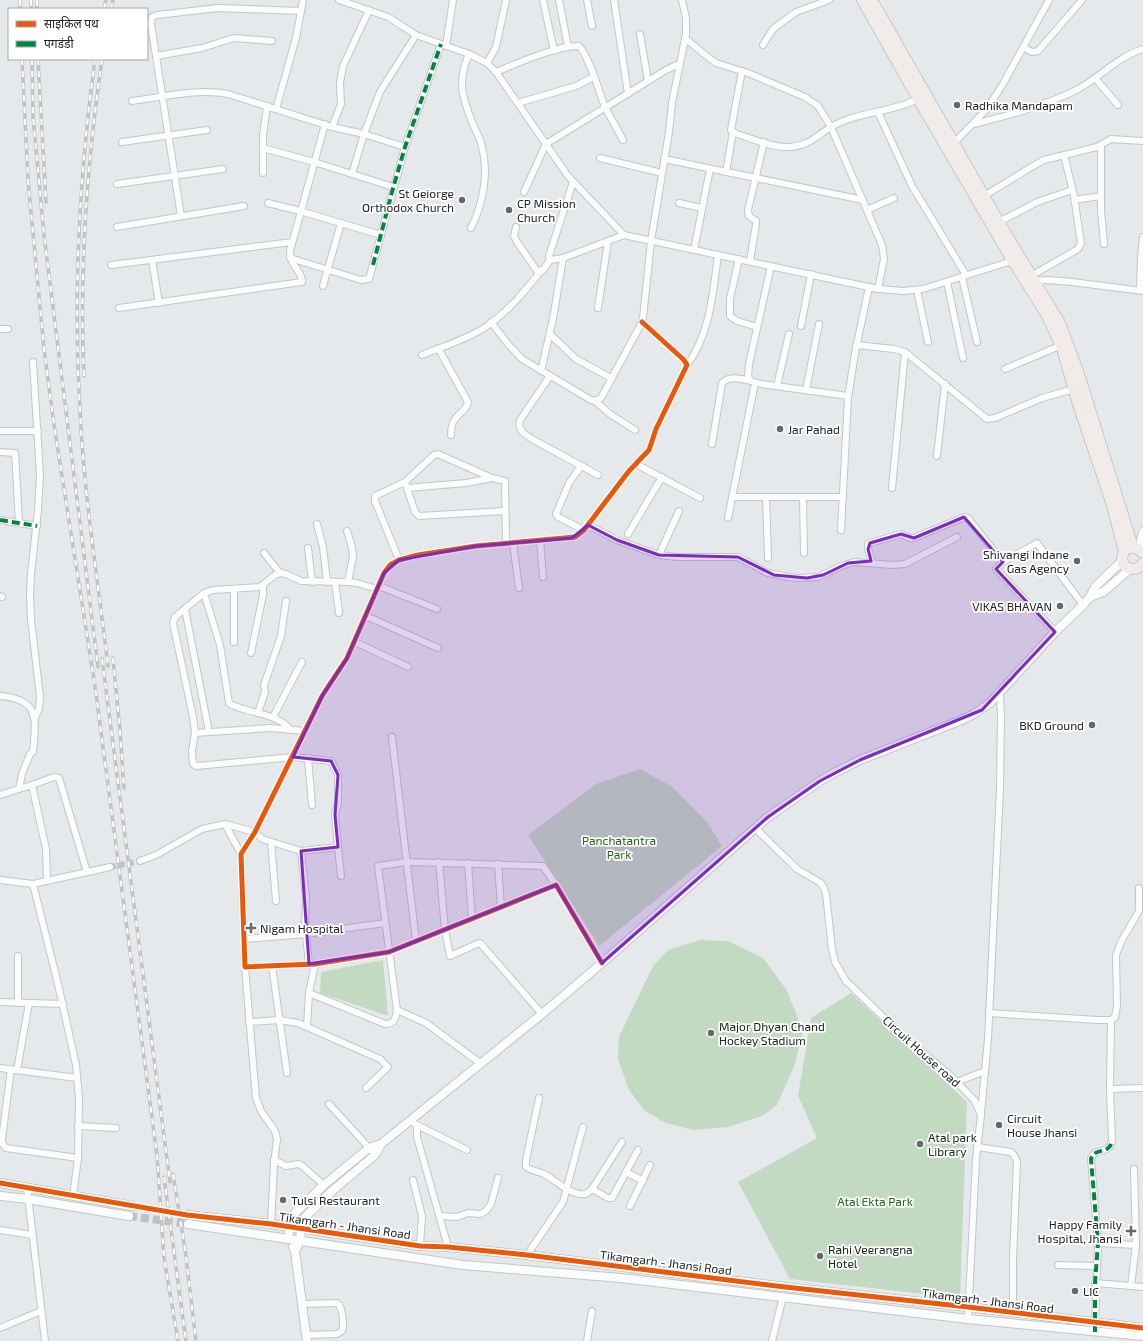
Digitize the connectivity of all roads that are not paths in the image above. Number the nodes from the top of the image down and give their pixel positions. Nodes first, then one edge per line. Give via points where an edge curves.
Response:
1 (303, 0) edge
2 (339, 0) edge
3 (453, 0) edge
4 (506, 0) edge
5 (543, 0) edge
6 (559, 0) edge
7 (587, 0) edge
8 (614, 0) edge
9 (682, 0) edge
10 (830, 0) edge
11 (862, 0) edge
12 (872, 0) edge
13 (1049, 0) edge
14 (1082, 0) edge
15 (370, 10) junction
16 (301, 11) junction
17 (592, 26) dead end
18 (640, 34) dead end
19 (416, 35) junction
20 (685, 38) junction
21 (272, 41) dead end
22 (444, 45) junction
23 (763, 45) dead end
24 (568, 46) junction
25 (1023, 47) junction
26 (1143, 49) edge
27 (554, 51) junction
28 (469, 54) junction
29 (156, 56) junction
30 (487, 63) junction
31 (679, 64) junction
32 (742, 71) junction
33 (496, 72) junction
34 (593, 77) junction
35 (1095, 78) junction
36 (648, 81) junction
37 (628, 94) junction
38 (162, 97) junction
39 (922, 97) junction
40 (132, 101) dead end
41 (518, 103) junction
42 (1118, 105) dead end
43 (267, 106) junction
44 (606, 108) junction
45 (276, 109) junction
46 (878, 112) junction
47 (325, 124) junction
48 (974, 124) junction
49 (332, 126) junction
50 (831, 128) junction
51 (207, 130) dead end
52 (733, 132) junction
53 (364, 134) junction
54 (168, 136) junction
55 (623, 140) dead end
56 (1143, 141) edge
57 (122, 142) dead end
58 (764, 142) junction
59 (954, 143) junction
60 (546, 144) junction
61 (1101, 146) junction
62 (405, 147) junction
63 (263, 148) junction
64 (1064, 155) junction
65 (600, 158) dead end
66 (664, 159) junction
67 (314, 162) junction
68 (223, 169) dead end
69 (710, 169) junction
70 (726, 172) junction
71 (263, 174) dead end
72 (352, 174) junction
73 (662, 174) junction
74 (175, 177) junction
75 (755, 178) junction
76 (573, 182) junction
77 (117, 184) dead end
78 (393, 187) junction
79 (1072, 190) junction
80 (524, 192) dead end
81 (984, 196) junction
82 (1101, 196) junction
83 (894, 198) dead end
84 (863, 200) junction
85 (1074, 200) junction
86 (268, 203) dead end
87 (679, 203) dead end
88 (244, 206) dead end
89 (702, 208) junction
90 (300, 210) junction
91 (867, 210) junction
92 (181, 216) junction
93 (999, 222) junction
94 (341, 223) junction
95 (118, 227) dead end
96 (516, 227) dead end
97 (471, 228) dead end
98 (381, 235) junction
99 (624, 235) junction
100 (1143, 237) edge
101 (608, 241) junction
102 (651, 241) junction
103 (292, 242) junction
104 (1104, 244) dead end
105 (694, 250) junction
106 (718, 255) junction
107 (290, 258) junction
108 (563, 258) junction
109 (739, 259) junction
110 (1016, 259) junction
111 (152, 260) junction
112 (550, 260) junction
113 (750, 261) junction
114 (111, 265) dead end
115 (770, 266) junction
116 (328, 268) junction
117 (541, 271) junction
118 (811, 274) junction
119 (964, 276) junction
120 (1032, 279) junction
121 (946, 282) junction
122 (323, 286) dead end
123 (869, 287) junction
124 (878, 289) junction
125 (917, 290) junction
126 (1141, 290) edge
127 (159, 303) junction
128 (120, 308) dead end
129 (598, 308) dead end
130 (491, 322) junction
131 (642, 322) junction
132 (819, 324) dead end
133 (801, 326) dead end
134 (757, 327) junction
135 (0, 329) edge
136 (8, 329) dead end
137 (550, 334) junction
138 (789, 334) dead end
139 (928, 342) dead end
140 (977, 342) dead end
141 (1064, 344) junction
142 (856, 346) junction
143 (438, 348) junction
144 (905, 352) junction
145 (422, 355) dead end
146 (963, 358) dead end
147 (33, 362) dead end
148 (687, 366) junction
149 (1004, 369) dead end
150 (541, 371) junction
151 (550, 376) junction
152 (612, 378) junction
153 (753, 382) junction
154 (945, 384) junction
155 (778, 386) junction
156 (1074, 389) junction
157 (806, 390) junction
158 (848, 396) junction
159 (595, 401) junction
160 (635, 430) dead end
161 (0, 431) edge
162 (38, 431) junction
163 (451, 435) dead end
164 (712, 444) dead end
165 (0, 452) edge
166 (937, 456) dead end
167 (636, 464) junction
168 (581, 466) junction
169 (598, 475) dead end
170 (662, 477) junction
171 (492, 478) junction
172 (406, 485) junction
173 (892, 488) dead end
174 (843, 496) junction
175 (732, 497) junction
176 (766, 497) junction
177 (700, 498) dead end
178 (803, 498) junction
179 (505, 511) junction
180 (679, 511) dead end
181 (728, 518) dead end
182 (0, 520) edge
183 (19, 522) junction
184 (317, 524) dead end
185 (37, 526) junction
186 (586, 527) junction
187 (841, 530) dead end
188 (347, 531) dead end
189 (1143, 532) edge
190 (628, 534) dead end
191 (957, 537) dead end
192 (540, 540) junction
193 (506, 543) junction
194 (513, 543) junction
195 (308, 548) dead end
196 (264, 553) dead end
197 (804, 553) dead end
198 (1135, 553) edge
199 (659, 555) junction
200 (768, 558) dead end
201 (399, 560) junction
202 (872, 562) junction
203 (1003, 562) junction
204 (1138, 569) edge
205 (280, 573) junction
206 (543, 577) dead end
207 (312, 582) junction
208 (327, 582) junction
209 (335, 582) junction
210 (348, 582) junction
211 (263, 586) junction
212 (378, 587) junction
213 (519, 588) dead end
214 (234, 589) junction
215 (204, 593) junction
216 (1090, 597) junction
217 (286, 601) dead end
218 (1083, 605) junction
219 (185, 609) junction
220 (437, 609) dead end
221 (339, 613) dead end
222 (366, 616) junction
223 (1055, 632) junction
224 (234, 642) dead end
225 (355, 642) junction
226 (438, 648) dead end
227 (251, 653) dead end
228 (302, 662) dead end
229 (408, 667) dead end
230 (1000, 692) junction
231 (0, 696) edge
232 (258, 713) junction
233 (273, 717) junction
234 (35, 718) junction
235 (290, 729) junction
236 (305, 731) junction
237 (209, 732) junction
238 (195, 733) junction
239 (392, 737) dead end
240 (293, 757) junction
241 (308, 758) junction
242 (32, 785) junction
243 (19, 789) junction
244 (0, 795) edge
245 (312, 805) dead end
246 (224, 824) junction
247 (755, 828) junction
248 (255, 832) junction
249 (271, 842) junction
250 (338, 847) junction
251 (301, 851) junction
252 (240, 854) junction
253 (140, 861) tunnel mouth
254 (407, 862) junction
255 (439, 862) junction
256 (468, 863) junction
257 (498, 864) junction
258 (110, 867) tunnel mouth
259 (87, 872) junction
260 (341, 876) dead end
261 (0, 880) edge
262 (47, 881) junction
263 (33, 884) junction
264 (556, 885) junction
265 (1139, 888) dead end
266 (276, 901) dead end
267 (501, 907) junction
268 (472, 919) junction
269 (386, 923) junction
270 (445, 930) junction
271 (306, 934) junction
272 (244, 939) junction
273 (416, 942) junction
274 (389, 952) junction
275 (18, 956) dead end
276 (602, 963) junction
277 (312, 964) junction
278 (272, 966) junction
279 (245, 967) junction
280 (309, 993) junction
281 (0, 1002) edge
282 (18, 1002) junction
283 (29, 1003) junction
284 (63, 1004) junction
285 (397, 1010) junction
286 (990, 1013) junction
287 (542, 1014) junction
288 (279, 1020) junction
289 (1111, 1020) junction
290 (249, 1022) junction
291 (307, 1026) junction
292 (480, 1063) junction
293 (0, 1068) edge
294 (14, 1070) junction
295 (985, 1070) junction
296 (287, 1073) dead end
297 (77, 1078) junction
298 (957, 1082) junction
299 (366, 1088) dead end
300 (1143, 1088) edge
301 (1110, 1089) junction
302 (539, 1098) dead end
303 (329, 1104) dead end
304 (980, 1115) junction
305 (411, 1119) junction
306 (78, 1126) junction
307 (417, 1126) junction
308 (583, 1127) dead end
309 (116, 1128) dead end
310 (622, 1142) dead end
311 (381, 1144) junction
312 (977, 1146) junction
313 (369, 1148) junction
314 (467, 1150) dead end
315 (638, 1150) dead end
316 (375, 1155) junction
317 (78, 1158) junction
318 (274, 1160) junction
319 (650, 1165) dead end
320 (1134, 1169) dead end
321 (626, 1172) junction
322 (498, 1178) dead end
323 (412, 1180) dead end
324 (642, 1181) junction
325 (0, 1183) edge
326 (324, 1185) junction
327 (27, 1187) junction
328 (567, 1189) junction
329 (592, 1189) junction
330 (0, 1196) edge
331 (73, 1196) junction
332 (28, 1199) junction
333 (132, 1206) tunnel mouth
334 (630, 1206) dead end
335 (187, 1215) tunnel mouth
336 (129, 1216) tunnel mouth
337 (440, 1216) junction
338 (188, 1224) tunnel mouth
339 (271, 1224) junction
340 (288, 1228) junction
341 (301, 1229) junction
342 (0, 1230) edge
343 (32, 1235) junction
344 (289, 1239) junction
345 (1143, 1239) edge
346 (300, 1241) junction
347 (1136, 1242) junction
348 (1098, 1243) junction
349 (420, 1246) junction
350 (448, 1247) junction
351 (295, 1252) junction
352 (527, 1255) junction
353 (1058, 1265) dead end
354 (1096, 1266) junction
355 (726, 1280) junction
356 (1095, 1283) junction
357 (1131, 1286) junction
358 (1143, 1287) edge
359 (725, 1292) junction
360 (782, 1297) junction
361 (302, 1304) junction
362 (968, 1307) junction
363 (41, 1311) junction
364 (592, 1311) dead end
365 (1014, 1313) junction
366 (968, 1319) junction
367 (1095, 1323) junction
368 (0, 1328) edge
369 (1143, 1328) edge
370 (1095, 1332) junction
371 (1143, 1336) edge
372 (306, 1338) edge
373 (45, 1341) edge
374 (587, 1341) edge
375 (772, 1341) edge

1 - 16 street
2 - 15 street
3 - 22 street
4 - 30 street via 496,47
5 - 27 street
6 - 24 street
7 - 17 street
8 - 37 street
9 - 20 street via 687,23
10 - 23 street via 796,12 773,29
11 - 39 main road
12 - 39 main road
13 - 25 street
14 - 25 street via 1038,51 1032,52
15 - 19 street via 388,17
15 - 49 street via 343,66 340,83 341,104
16 - 29 street via 218,8 157,15 152,17 151,24
16 - 45 street
18 - 36 street
19 - 22 street
19 - 53 street via 382,88
20 - 31 street
20 - 32 street via 716,63
21 - 29 street via 234,38 202,48
22 - 28 street
22 - 62 street
24 - 27 street
24 - 34 street via 579,46
25 - 48 street via 1003,84
26 - 35 street via 1130,54
27 - 33 street
28 - 30 street
28 - 97 street via 461,86 464,104 482,146 485,163 478,214
29 - 38 street
30 - 33 street
31 - 36 street
31 - 66 street
32 - 50 street via 812,101
32 - 52 street via 731,126
33 - 41 street
34 - 41 street via 576,86
34 - 44 street
35 - 42 street
35 - 48 street via 1078,89 1041,104
36 - 37 street
37 - 44 street
38 - 40 street
38 - 43 street via 217,92
38 - 54 street
39 - 46 street
39 - 59 main road
39 - 110 main road
41 - 60 street
43 - 45 street
43 - 63 street
44 - 55 street
44 - 60 street
45 - 47 street
46 - 50 street via 853,118
46 - 119 street via 912,186
47 - 49 street
47 - 67 street
48 - 59 street
49 - 53 street
50 - 58 street via 814,140 800,145 784,147
50 - 84 street
51 - 54 street
52 - 58 street
52 - 70 street
53 - 62 street
53 - 72 street
54 - 57 street
54 - 74 street
56 - 61 street via 1111,139
58 - 75 street
59 - 81 main road
60 - 76 street
60 - 80 street
61 - 64 street
61 - 82 street
62 - 78 street
63 - 67 street
63 - 71 street
64 - 79 street
64 - 81 street via 1038,163
65 - 73 street
66 - 69 street
66 - 73 street
67 - 72 street
67 - 90 street
68 - 74 street
69 - 70 street
69 - 89 street
70 - 75 street
72 - 78 street
73 - 102 street
74 - 77 street
74 - 92 street
75 - 84 street
75 - 113 street via 748,210 749,216 756,221
76 - 99 street
76 - 112 street via 549,256
78 - 98 street
79 - 85 street
79 - 93 street via 1037,202
81 - 93 main road
82 - 85 street
82 - 104 street
83 - 91 street
84 - 91 street
85 - 120 street via 1081,237 1080,246
86 - 90 street
87 - 89 street
88 - 92 street
89 - 105 street
90 - 94 street
90 - 103 street
91 - 124 street via 884,252
92 - 95 street
93 - 110 main road
94 - 98 street
94 - 116 street
96 - 117 street via 514,236 517,242 536,269
98 - 116 street via 369,279 361,280
99 - 101 street
99 - 102 street
100 - 126 street
101 - 108 street
101 - 129 street
102 - 105 street
102 - 131 street
103 - 107 street
103 - 111 street
105 - 106 street
106 - 109 street
106 - 148 street via 708,316 698,348
107 - 116 street
107 - 127 street via 302,279 301,282
108 - 112 street
108 - 137 street
109 - 113 street
109 - 134 street via 730,299 730,316
110 - 119 street
110 - 120 main road
110 - 141 main road
111 - 114 street
111 - 127 street
112 - 117 street
113 - 115 street
115 - 118 street
115 - 134 street
116 - 122 street
117 - 130 street via 511,306
118 - 123 street
118 - 133 street
119 - 121 street
119 - 140 street
120 - 126 street
120 - 141 main road via 1060,323
121 - 125 street
121 - 146 street
123 - 124 street
123 - 142 street
124 - 125 street
125 - 139 street
127 - 128 street
130 - 143 street via 466,337
130 - 150 street via 517,354
131 - 148 street via 684,360
131 - 152 street
132 - 157 street
134 - 153 street via 748,371 748,377
135 - 136 street
137 - 150 street
137 - 152 street via 576,359
138 - 155 street
141 - 149 street
141 - 156 main road
141 - 198 main road via 1078,371
142 - 144 street
142 - 158 street
143 - 145 street
143 - 163 street via 468,402 467,407 452,422
144 - 154 street
144 - 173 street
147 - 162 street
148 - 167 street via 648,450
150 - 151 street
151 - 159 street
151 - 168 street via 520,420 520,428 532,439
152 - 159 street via 601,398
153 - 155 street
153 - 164 street via 732,378 722,383
153 - 175 street
154 - 156 street via 984,418 990,420 1042,398
154 - 166 street
155 - 157 street
156 - 198 main road via 1120,530
157 - 158 street
158 - 174 street
159 - 160 street
161 - 162 street
162 - 185 street via 40,475
165 - 183 street via 15,454
167 - 170 street
167 - 186 street
168 - 169 street
168 - 186 street via 568,483 556,514
170 - 177 street
170 - 190 street
171 - 172 street via 466,483
171 - 172 street via 438,454
171 - 179 street via 505,482
172 - 179 street via 415,512 419,516
172 - 201 street via 378,494 375,498
174 - 178 street
174 - 187 street
175 - 176 street
175 - 181 street
176 - 178 street
176 - 200 street
178 - 197 street
179 - 193 street
180 - 199 street
182 - 183 street
183 - 185 street
184 - 208 street via 323,547
185 - 234 street via 30,574 31,619 40,697
186 - 192 street via 575,537
186 - 199 street
188 - 210 street via 353,557
189 - 198 street
191 - 202 street via 905,564
192 - 194 street
192 - 206 street
193 - 194 street
193 - 201 street
194 - 213 street
195 - 207 street
196 - 205 street
198 - 204 main road via 1126,566
198 - 216 street via 1095,587
199 - 202 street via 738,557 768,573 788,578 818,577 854,562
201 - 212 street via 390,565
202 - 203 street via 868,549 870,543 901,534 914,538 964,517 968,518
203 - 218 street via 1037,543
203 - 223 street via 996,569
204 - 216 street
205 - 207 street via 301,581
205 - 211 street
207 - 208 street
208 - 209 street
209 - 210 street
209 - 221 street
210 - 212 street
211 - 214 street
211 - 227 street
212 - 220 street
212 - 222 street
214 - 215 street
214 - 224 street
215 - 219 street
215 - 232 street via 220,645 229,703
216 - 218 street
217 - 232 street via 281,636 264,685 265,692
218 - 223 street
219 - 237 street
219 - 238 street via 173,623 192,706
222 - 225 street
222 - 226 street
223 - 230 street
225 - 229 street
225 - 236 street via 322,696
228 - 233 street
230 - 247 street via 974,714 836,772
230 - 286 street via 1000,789
231 - 234 street via 20,699 27,704
232 - 233 street
233 - 235 street via 281,720
234 - 243 street via 33,752 22,774
235 - 236 street
235 - 237 street
236 - 240 street
237 - 238 street
238 - 240 street via 192,758 196,766
239 - 254 street
240 - 241 street
240 - 248 street
241 - 245 street
241 - 250 street via 331,760 338,775 338,803 335,815
242 - 243 street
242 - 259 street via 54,777 59,778
242 - 262 street via 46,849
243 - 244 street
246 - 248 street
246 - 252 street
246 - 253 street via 202,829 156,855
247 - 276 street
247 - 298 street, Circuit House road via 788,861 821,883 824,888 835,962 846,980 905,1038
248 - 249 street via 262,839
248 - 252 street
249 - 251 street
249 - 266 street
250 - 251 street
250 - 260 street
251 - 271 street via 306,897
252 - 272 street
254 - 255 street
254 - 269 street via 378,866
254 - 273 street
255 - 256 street
255 - 270 street
256 - 257 street
256 - 268 street
257 - 264 street via 543,866
257 - 267 street
258 - 259 street
259 - 262 street
261 - 263 street
262 - 263 street
263 - 284 street
264 - 267 street
264 - 276 street
265 - 289 street via 1138,912 1116,955 1117,1006 1115,1017
267 - 268 street
268 - 270 street
269 - 271 street
269 - 274 street
270 - 273 street
270 - 287 street via 450,956 479,943
271 - 272 street
271 - 277 street
272 - 279 street
273 - 274 street
274 - 277 street
274 - 285 street
275 - 282 street
276 - 287 street
277 - 278 street
277 - 280 street
278 - 279 street
278 - 288 street
279 - 290 street
280 - 285 street via 385,1024 393,1023 397,1017
280 - 291 street
281 - 282 street
282 - 283 street
283 - 284 street
283 - 294 street
284 - 297 street
285 - 292 street via 426,1023
286 - 289 street
286 - 295 street
287 - 292 street
288 - 290 street
288 - 291 street
288 - 296 street
289 - 301 street
290 - 318 street via 256,1098 260,1111 275,1131
291 - 299 street via 376,1057 388,1065 388,1068
292 - 305 street
293 - 294 street
294 - 297 street
294 - 317 street via 2,1139 4,1146
295 - 298 street
295 - 304 street
297 - 306 street
298 - 304 street, Circuit House road via 975,1101
300 - 301 street
301 - 348 street via 1111,1146 1109,1149 1096,1152 1091,1159
302 - 328 street via 526,1167
303 - 313 street
304 - 312 street
305 - 307 street
305 - 311 street
306 - 309 street
306 - 317 street
307 - 314 street
307 - 337 street via 417,1136
308 - 328 street
310 - 329 street
311 - 313 street
311 - 316 street
312 - 362 street
312 - 365 street via 1011,1152 1016,1158
313 - 316 street
313 - 326 street
315 - 321 street
316 - 341 street via 311,1210 303,1220
317 - 331 street
318 - 326 street via 286,1166 301,1165
318 - 339 street
319 - 324 street
320 - 347 street
321 - 324 street
321 - 329 street via 610,1199
322 - 337 street via 491,1204 486,1212 468,1213 457,1217
323 - 349 street via 422,1216
324 - 334 street
325 - 327 street
326 - 340 street via 296,1212
327 - 331 street
327 - 332 street
328 - 329 street via 583,1194
328 - 352 street via 563,1202
330 - 332 street
331 - 333 street
332 - 336 street
332 - 343 street
335 - 339 street, Tikamgarh - Jhansi Road
337 - 350 street
338 - 344 street, Tikamgarh - Jhansi Road
339 - 340 street, Tikamgarh - Jhansi Road
340 - 341 street, Tikamgarh - Jhansi Road
340 - 344 street
341 - 346 street
341 - 349 street, Tikamgarh - Jhansi Road
342 - 343 street
343 - 363 street
344 - 346 street, Tikamgarh - Jhansi Road
344 - 351 street
345 - 347 street
346 - 351 street
346 - 359 street, Tikamgarh - Jhansi Road via 463,1265 621,1278
347 - 348 street
347 - 357 street
348 - 354 street
349 - 350 street, Tikamgarh - Jhansi Road
350 - 352 street, Tikamgarh - Jhansi Road
351 - 361 street
352 - 355 street, Tikamgarh - Jhansi Road
353 - 354 street
354 - 356 street
355 - 359 street
355 - 362 street, Tikamgarh - Jhansi Road
356 - 357 street
356 - 367 street
357 - 358 street
359 - 360 street, Tikamgarh - Jhansi Road
360 - 366 street, Tikamgarh - Jhansi Road
360 - 375 street
361 - 372 street
361 - 372 street via 337,1303 341,1308 342,1331
362 - 365 street, Tikamgarh - Jhansi Road
362 - 366 street
363 - 368 street
363 - 373 street
364 - 374 street
365 - 367 street, Tikamgarh - Jhansi Road
366 - 370 street, Tikamgarh - Jhansi Road
367 - 369 street, Tikamgarh - Jhansi Road
367 - 370 street
370 - 371 street, Tikamgarh - Jhansi Road

